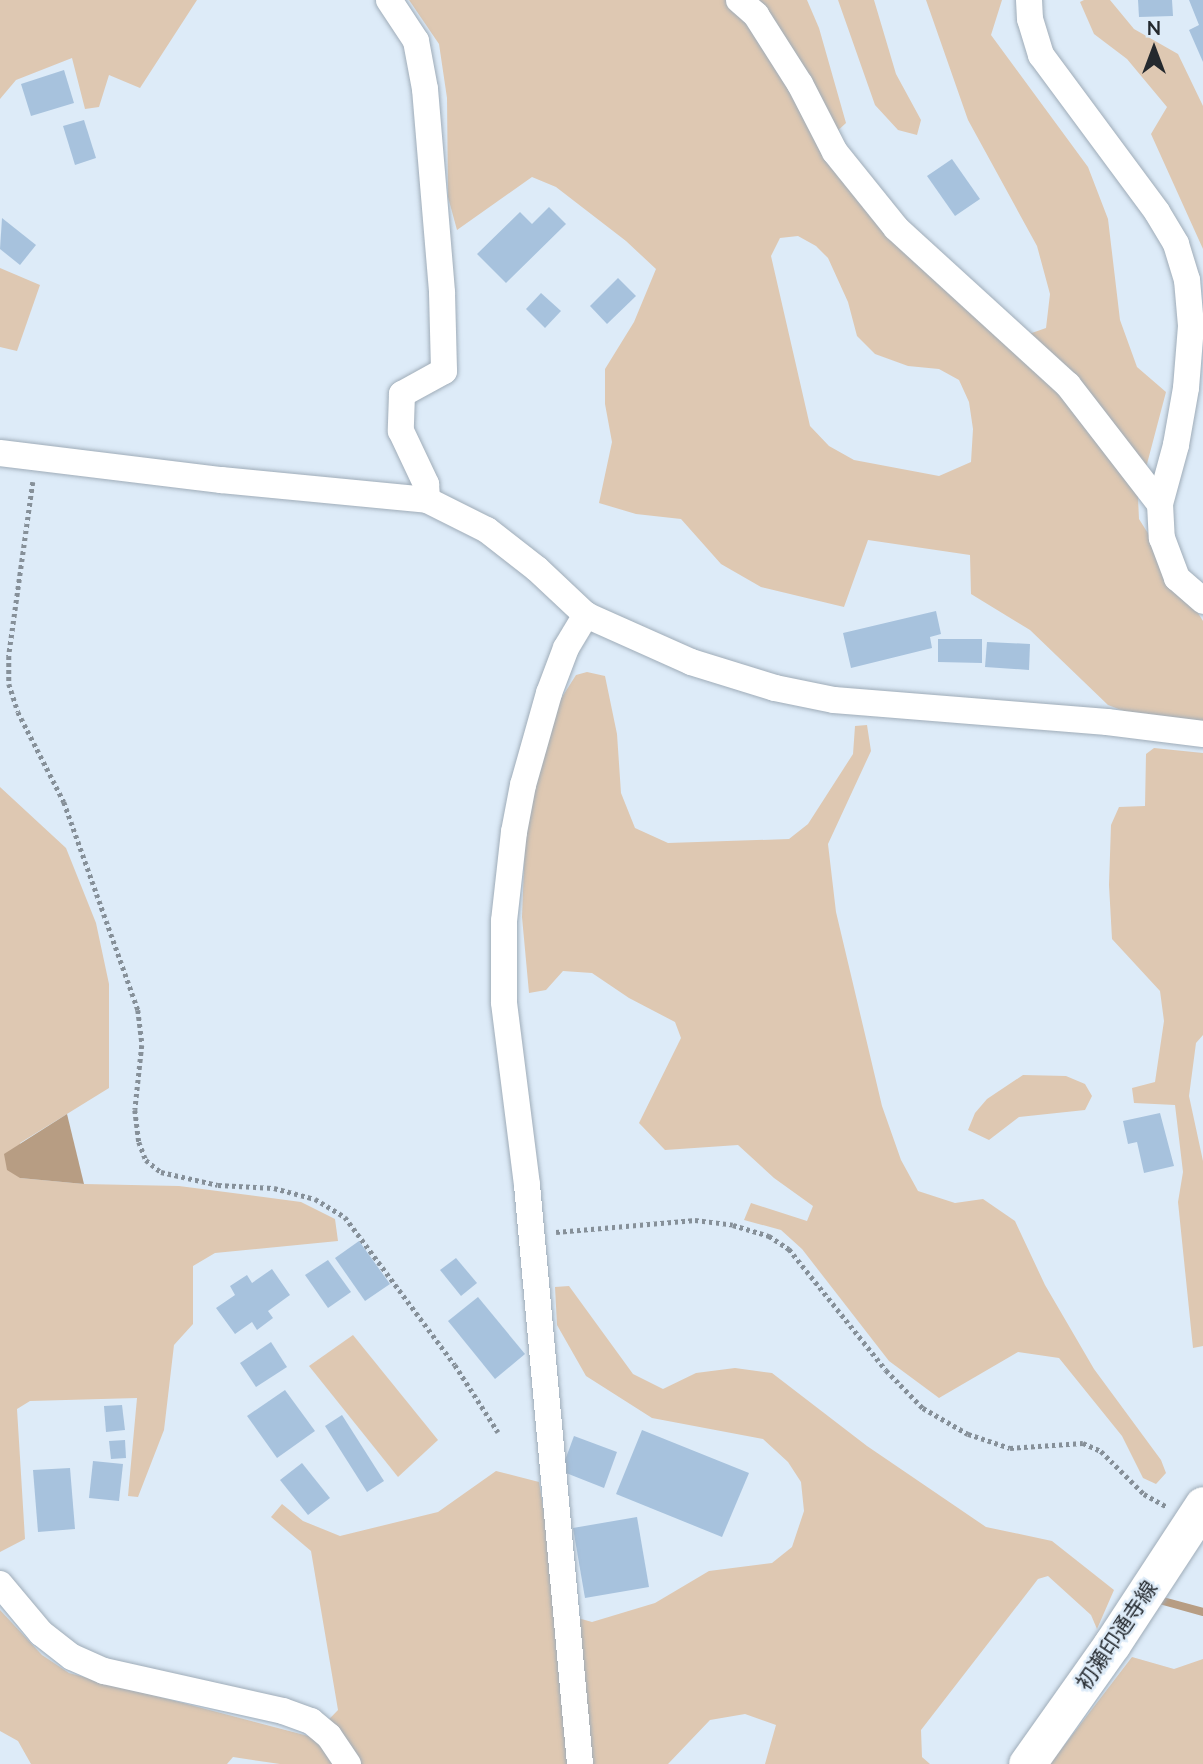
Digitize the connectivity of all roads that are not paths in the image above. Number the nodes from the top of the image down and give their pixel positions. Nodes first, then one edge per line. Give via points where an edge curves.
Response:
1 (389, 0) edge
2 (739, 0) edge
3 (1029, 0) edge
4 (0, 453) edge
5 (427, 500) junction
6 (1160, 504) junction
7 (1203, 601) edge
8 (586, 615) junction
9 (1203, 734) edge
10 (1198, 1513) edge
11 (0, 1584) edge
12 (348, 1764) edge
13 (580, 1764) edge
14 (1027, 1764) edge

1 - 5 street via 416,41 426,102 442,293 444,371 402,394 401,431 426,484
2 - 6 street via 756,15 800,84 835,152 896,228 1068,385
3 - 6 street via 1041,55 1157,212 1176,244 1187,280 1191,326 1186,388
4 - 5 street
5 - 8 street via 486,530
6 - 7 street via 1162,538 1177,578
8 - 9 street via 691,662 775,688 834,700
8 - 13 street via 566,648 537,729 514,831 504,921 504,1002 531,1234
10 - 14 main road, 初瀬印通寺線
11 - 12 street via 41,1633 72,1657 104,1671 311,1721 329,1735

